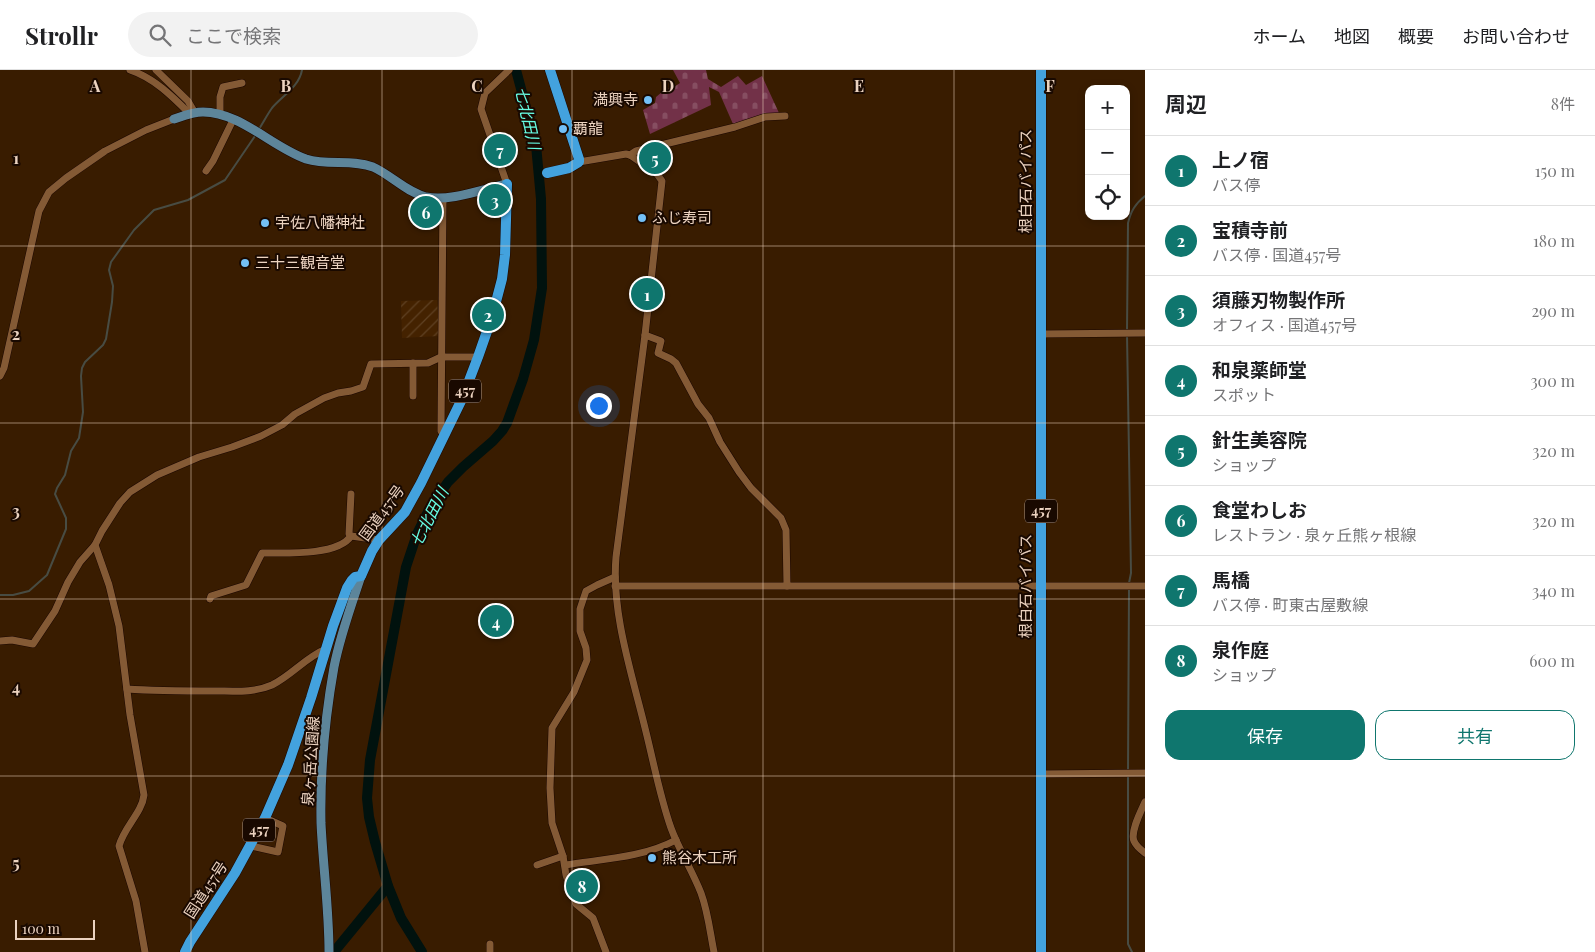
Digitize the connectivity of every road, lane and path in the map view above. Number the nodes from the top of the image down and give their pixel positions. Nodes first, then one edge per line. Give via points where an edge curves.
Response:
1 (130, 70) edge
2 (156, 70) edge
3 (509, 70) edge
4 (550, 70) edge
5 (1041, 70) edge
6 (242, 82) dead end
7 (192, 113) junction
8 (220, 114) junction
9 (785, 116) dead end
10 (174, 119) joint
11 (233, 120) junction
12 (630, 155) junction
13 (579, 162) junction
14 (206, 171) dead end
15 (547, 173) dead end
16 (507, 184) junction
17 (443, 198) junction
18 (1145, 333) edge
19 (1041, 334) junction
20 (645, 335) junction
21 (440, 357) junction
22 (478, 358) junction
23 (412, 363) junction
24 (0, 376) edge
25 (413, 396) dead end
26 (444, 436) junction
27 (351, 494) dead end
28 (351, 536) junction
29 (379, 540) junction
30 (95, 545) junction
31 (361, 576) junction
32 (614, 577) junction
33 (615, 586) junction
34 (787, 586) junction
35 (1041, 586) junction
36 (1145, 586) edge
37 (210, 599) dead end
38 (0, 641) edge
39 (326, 649) junction
40 (126, 690) junction
41 (1145, 773) edge
42 (1040, 774) junction
43 (1145, 802) edge
44 (265, 818) junction
45 (676, 840) junction
46 (250, 846) junction
47 (1145, 853) edge
48 (563, 856) junction
49 (565, 865) junction
50 (536, 866) dead end
51 (329, 949) edge
52 (145, 952) edge
53 (185, 952) edge
54 (606, 952) edge
55 (714, 952) edge
56 (1041, 952) edge

1 - 7 street via 148,78
2 - 7 street via 188,100
3 - 16 street via 485,93 481,109
4 - 13 highway
5 - 19 highway, 根白石バイパス / 457
6 - 8 street via 223,87
7 - 8 main road
7 - 10 main road
8 - 11 main road
9 - 12 street via 764,117
10 - 24 street via 120,142 49,192 40,211
11 - 14 street
11 - 17 main road via 306,159 363,164 420,195
12 - 13 street
12 - 20 street via 662,181
13 - 15 highway
16 - 17 main road
16 - 22 highway, 国道457号 / 457 via 506,256 492,317
17 - 21 street
18 - 19 street
19 - 35 highway, 根白石バイパス / 457
20 - 32 street
20 - 34 street via 661,341 658,353 676,363 738,472 784,523
21 - 22 street
21 - 23 street via 428,363
21 - 26 street via 441,431
22 - 26 highway, 国道457号 / 457
23 - 25 street
23 - 30 street via 370,364 363,387 324,398 260,436 157,475 130,492
26 - 29 highway, 国道457号 / 457 via 405,512
27 - 28 street
28 - 29 street
28 - 37 street via 345,544 322,550 262,553 246,585
29 - 31 highway, 国道457号 / 457
30 - 38 street via 80,562 56,611 33,644
30 - 40 street via 115,606
31 - 39 highway, 国道457号 / 457 via 355,577 347,588
31 - 51 main road, 泉ヶ岳公園線 via 335,666 326,725 321,823
32 - 33 street
32 - 48 street via 586,592 580,609 580,631 587,660 574,692 552,728 552,823
33 - 34 street
33 - 45 street via 628,660 661,794
34 - 35 street
35 - 36 street
35 - 42 highway, 根白石バイパス / 457
39 - 40 street via 284,678 253,690
39 - 44 highway, 国道457号 / 457 via 288,765
40 - 52 street via 144,795 119,846 136,901
41 - 42 street
42 - 56 highway, 根白石バイパス / 457
43 - 47 street via 1133,838
44 - 46 highway, 国道457号 / 457
44 - 46 street via 283,826 278,852
45 - 49 street via 647,853
45 - 55 street via 701,893
46 - 53 highway, 国道457号 / 457
48 - 49 street
48 - 50 street
49 - 54 street via 576,904 593,918

